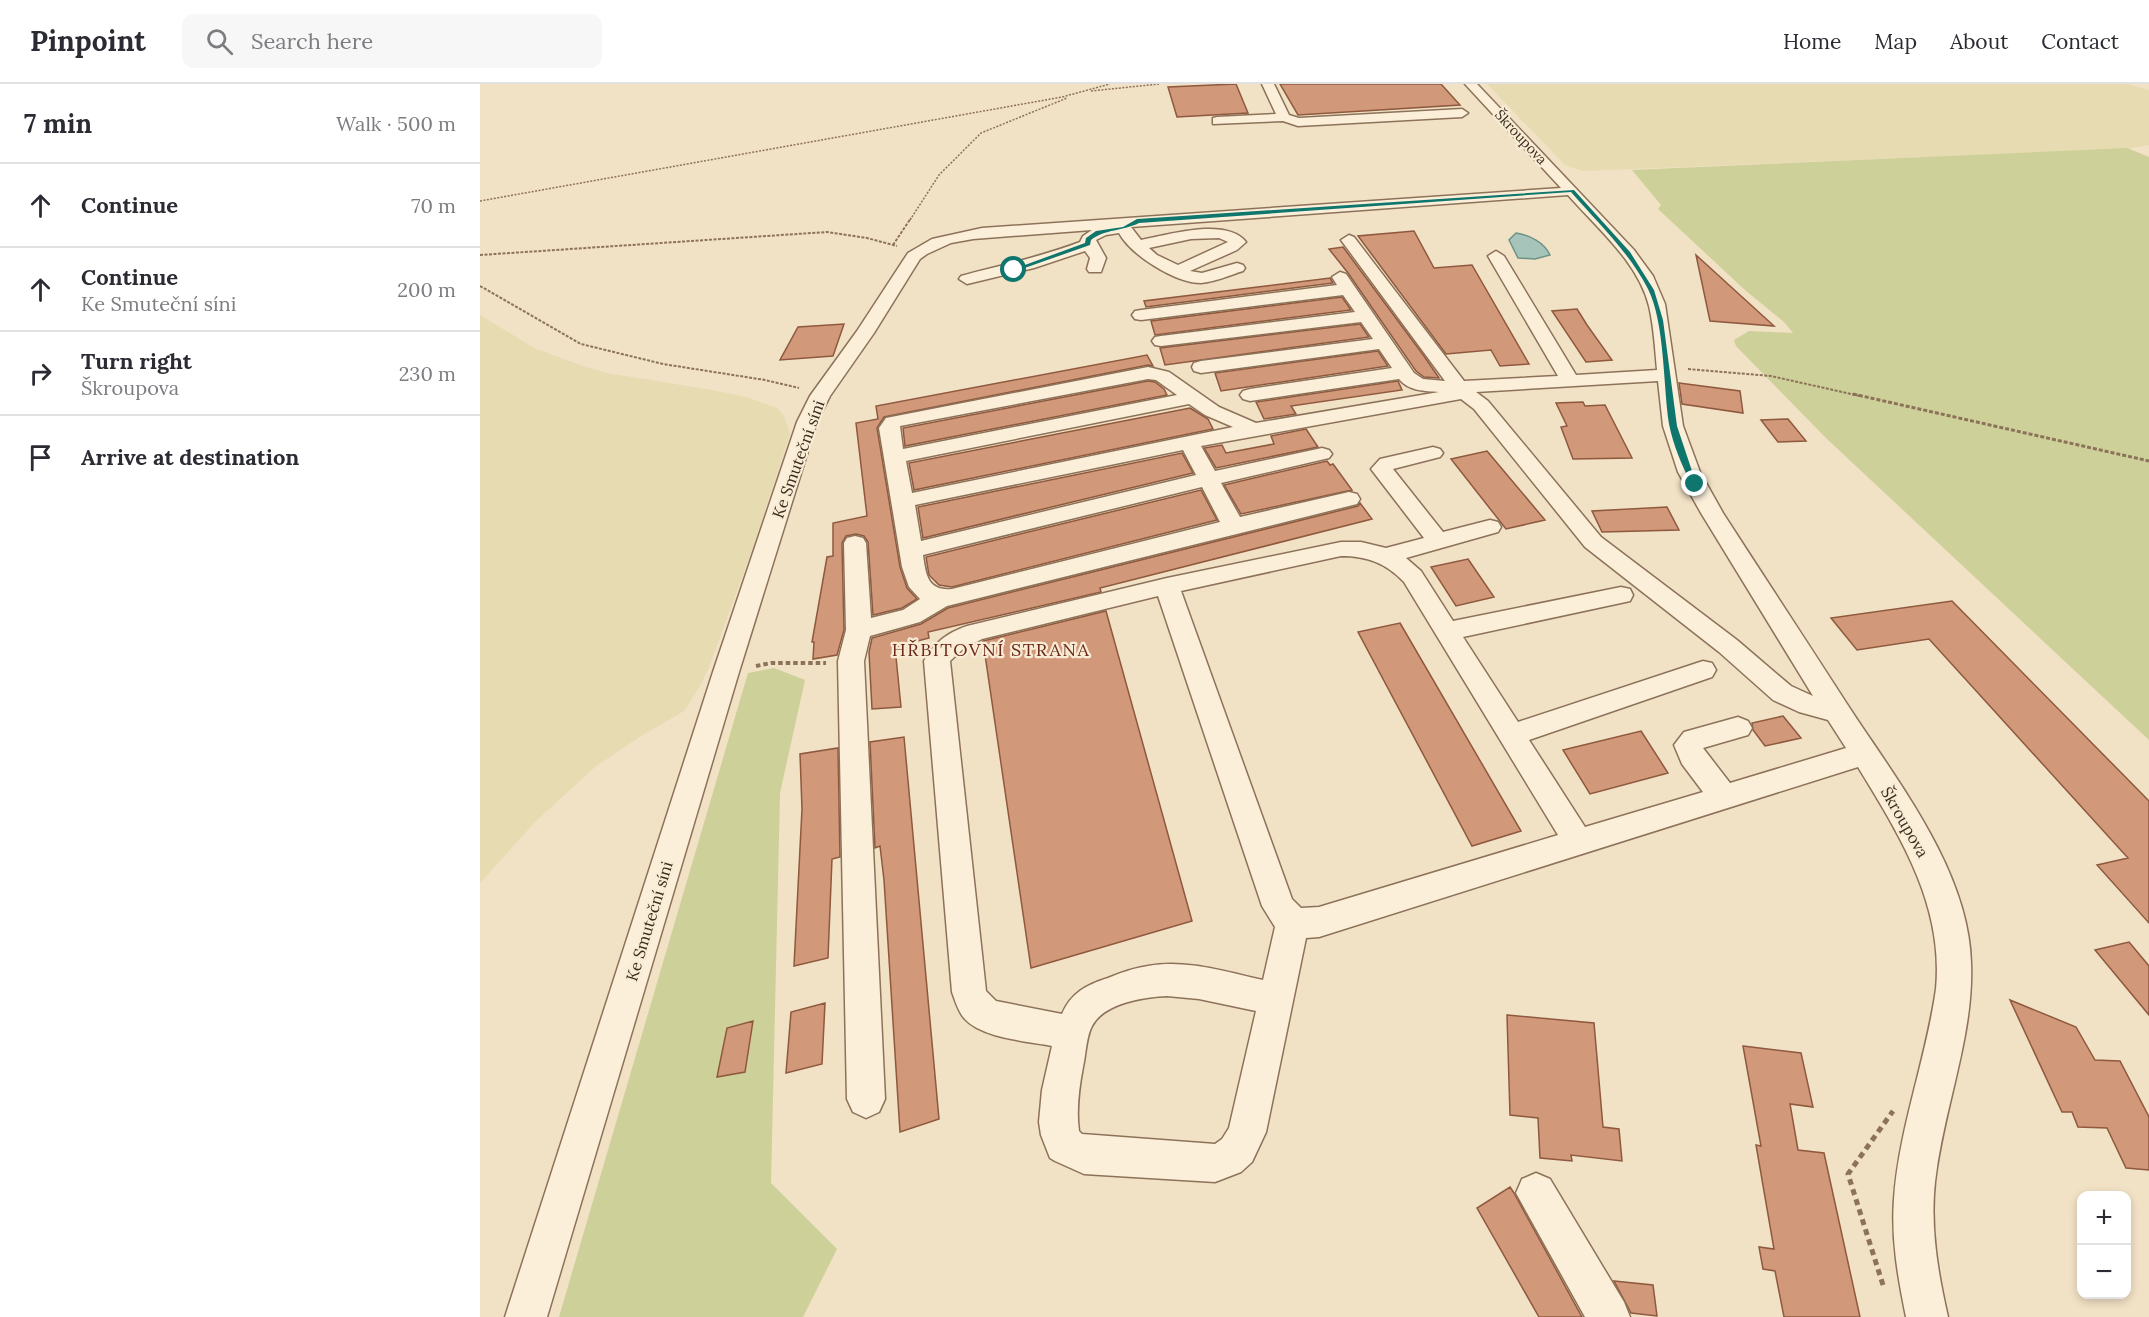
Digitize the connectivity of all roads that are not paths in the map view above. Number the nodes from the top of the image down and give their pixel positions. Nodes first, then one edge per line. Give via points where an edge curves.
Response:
1 (1268, 84) edge
2 (1471, 84) edge
3 (1462, 113) dead end
4 (1284, 117) junction
5 (1217, 121) dead end
6 (1572, 191) junction
7 (1131, 225) junction
8 (1349, 240) dead end
9 (1088, 244) junction
10 (1140, 245) junction
11 (1240, 255) junction
12 (1496, 256) dead end
13 (1095, 269) dead end
14 (1176, 269) junction
15 (967, 279) dead end
16 (1142, 315) dead end
17 (1366, 316) junction
18 (1161, 341) dead end
19 (1385, 343) junction
20 (1202, 367) dead end
21 (1666, 371) junction
22 (1405, 372) junction
23 (1569, 380) junction
24 (1462, 390) junction
25 (1250, 395) dead end
26 (1191, 398) junction
27 (1254, 429) junction
28 (1189, 442) junction
29 (1433, 453) dead end
30 (1322, 454) dead end
31 (894, 457) junction
32 (1208, 479) junction
33 (1349, 499) dead end
34 (903, 501) junction
35 (1233, 526) junction
36 (1490, 527) dead end
37 (1438, 541) junction
38 (855, 543) dead end
39 (911, 551) junction
40 (1384, 555) junction
41 (1167, 586) junction
42 (1620, 595) dead end
43 (940, 598) junction
44 (859, 630) junction
45 (1444, 632) junction
46 (1703, 670) dead end
47 (1838, 712) junction
48 (1738, 728) dead end
49 (1510, 736) junction
50 (1864, 754) junction
51 (1724, 797) junction
52 (1578, 842) junction
53 (1293, 922) junction
54 (1276, 999) junction
55 (1072, 1033) junction
56 (866, 1099) dead end
57 (1536, 1193) dead end
58 (526, 1317) edge
59 (1609, 1317) edge
60 (1927, 1317) edge

1 - 4 street
2 - 6 street, Škroupova
3 - 4 street via 1312,123
4 - 5 street
6 - 7 street, Ke Smuteční síni
6 - 21 street, Škroupova via 1645,276 1657,304
7 - 9 street via 1098,232 1088,239
7 - 10 street via 1129,237
7 - 58 street, Ke Smuteční síni via 969,235 925,248 910,262 820,396 807,422 726,672
8 - 24 street
9 - 13 street via 1098,258
9 - 15 street via 1014,270
10 - 11 street via 1188,236 1230,235 1236,240
10 - 14 street via 1151,258
11 - 14 street
11 - 14 street via 1199,279
12 - 23 street
16 - 17 street via 1344,283
17 - 18 street
17 - 19 street
19 - 20 street
19 - 22 street
21 - 23 street
21 - 47 street, Škroupova via 1678,444 1695,484
22 - 24 street via 1417,384
22 - 25 street
23 - 24 street
24 - 27 street
24 - 47 street via 1481,405 1593,542 1728,646 1782,693
26 - 27 street
26 - 31 street
26 - 31 street via 1162,376 1148,373 909,418 890,425
27 - 28 street
28 - 32 street
28 - 34 street
29 - 37 street via 1387,463 1382,469
30 - 32 street
31 - 34 street
32 - 35 street
32 - 39 street
33 - 35 street
34 - 39 street
35 - 43 street
36 - 37 street
37 - 40 street
38 - 44 street
39 - 43 street via 917,584
40 - 41 street via 1341,549
40 - 45 street via 1413,578
41 - 53 street via 1278,906
41 - 55 street via 976,632 949,645 937,661 969,992 975,1005 988,1016
42 - 45 street
43 - 44 street via 911,616
44 - 56 street via 851,661
45 - 49 street
46 - 49 street
47 - 50 street, Škroupova
48 - 51 street via 1694,740 1688,746
49 - 52 street
50 - 51 street
50 - 60 street, Škroupova via 1928,863 1949,918 1954,949 1952,1007 1912,1209 1916,1263
51 - 52 street
52 - 53 street via 1319,922
53 - 54 street
54 - 55 street via 1187,982 1149,981 1093,1000 1083,1007
54 - 55 street via 1247,1132 1229,1160 1215,1163 1084,1155 1064,1144 1057,1121
57 - 59 street

